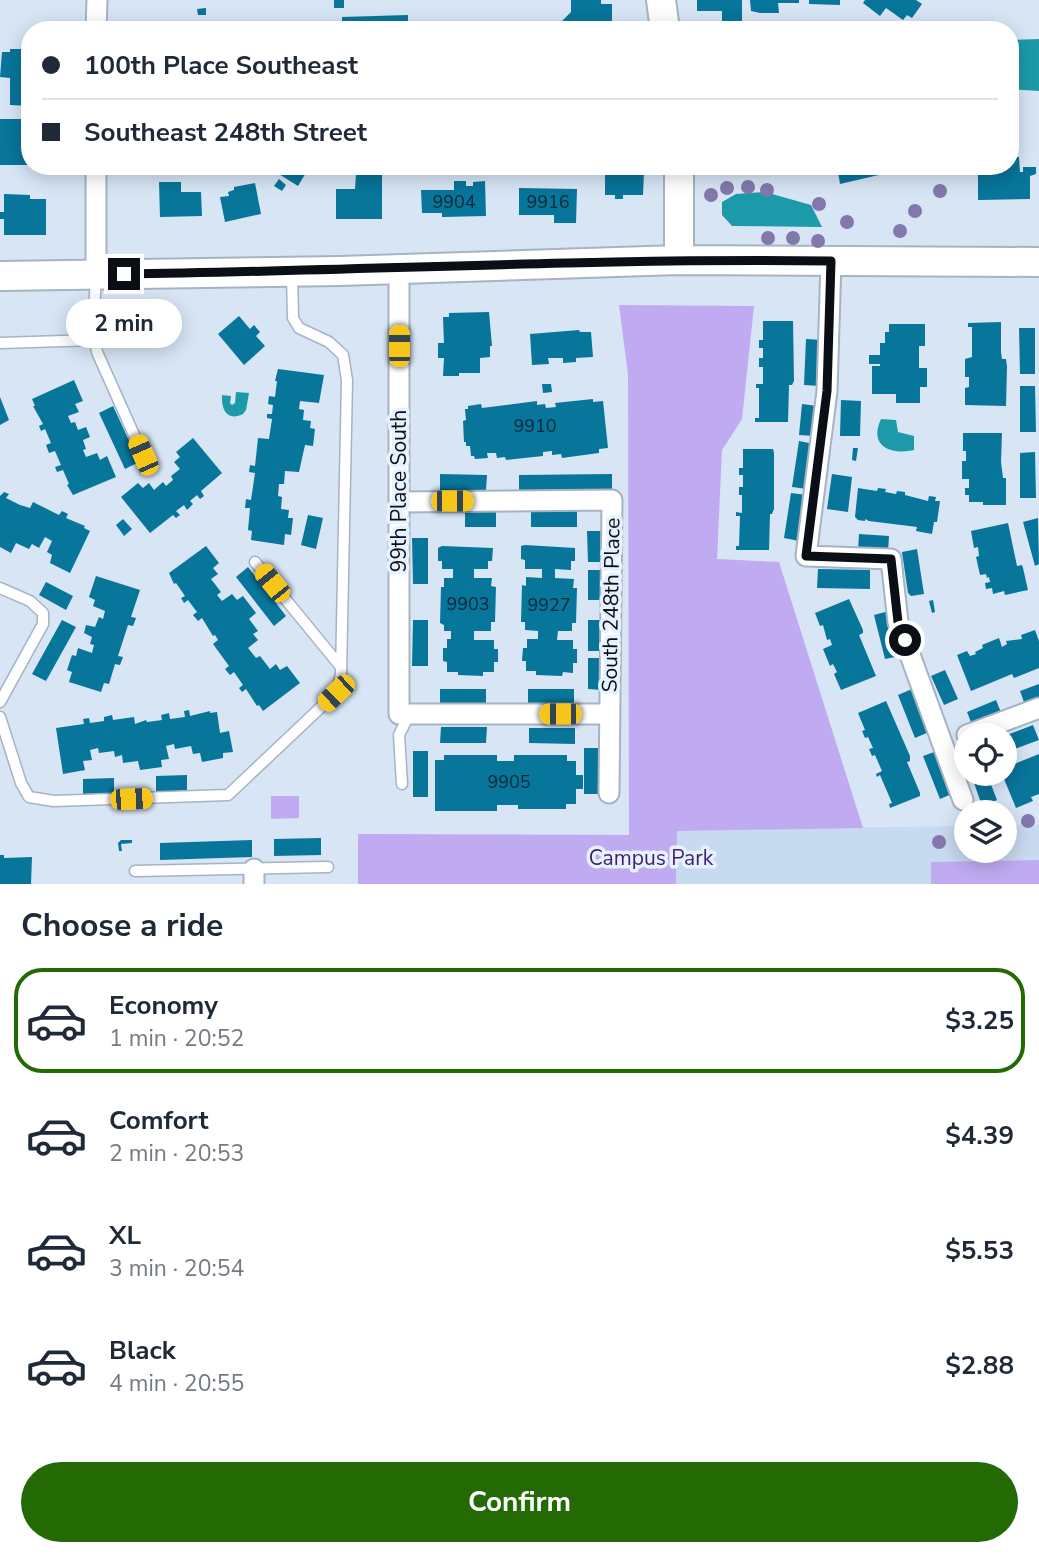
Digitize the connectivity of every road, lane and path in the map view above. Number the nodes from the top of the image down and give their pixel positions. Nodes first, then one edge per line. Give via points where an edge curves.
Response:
1 (97, 0) edge
2 (661, 0) edge
3 (96, 21) edge
4 (664, 21) edge
5 (96, 175) edge
6 (679, 175) edge
7 (679, 260) junction
8 (831, 261) junction
9 (1039, 262) edge
10 (399, 269) junction
11 (292, 271) junction
12 (96, 274) junction
13 (0, 276) edge
14 (95, 340) junction
15 (0, 343) edge
16 (143, 455) dead end
17 (399, 502) junction
18 (255, 562) dead end
19 (0, 588) edge
20 (341, 668) junction
21 (0, 702) edge
22 (1039, 708) edge
23 (404, 714) junction
24 (610, 714) junction
25 (0, 717) edge
26 (998, 723) edge
27 (954, 740) edge
28 (944, 744) junction
29 (402, 784) dead end
30 (609, 793) dead end
31 (963, 800) dead end
32 (328, 867) dead end
33 (135, 871) dead end
34 (254, 877) edge

1 - 3 street
2 - 4 street
5 - 12 street
6 - 7 street
7 - 8 street
7 - 10 street
8 - 9 street
8 - 28 street via 827,391 806,556 891,559 898,622
10 - 11 street
10 - 17 street, 99th Place South
11 - 12 street
11 - 20 lane via 293,318 299,328 329,342 343,355 347,380
12 - 13 street
12 - 14 lane
14 - 15 lane
14 - 16 lane
17 - 23 street, 99th Place South
17 - 24 street, South 248th Place via 612,500
18 - 20 lane
19 - 21 lane via 30,601 43,613 43,624
20 - 25 lane via 336,693 229,795 54,801 29,797
22 - 26 street
23 - 24 street
23 - 29 lane via 399,735
24 - 30 street
27 - 28 street
28 - 31 street
32 - 34 lane
33 - 34 lane

